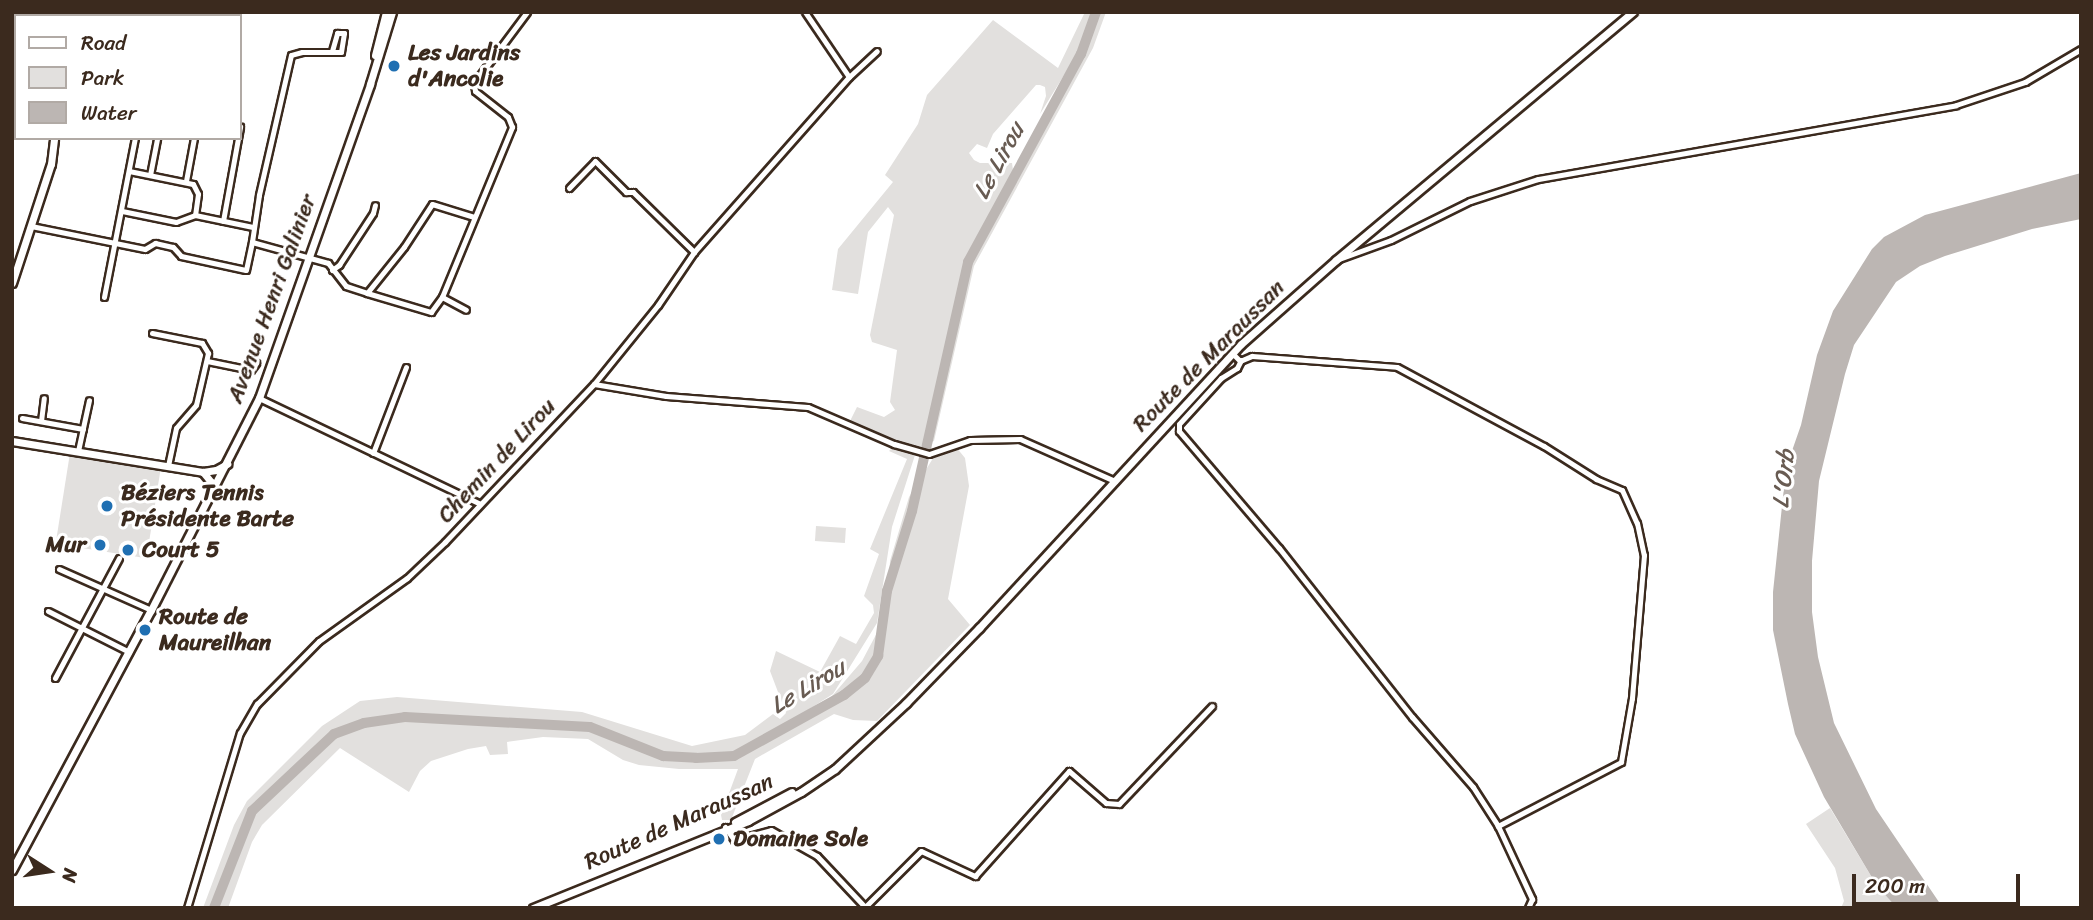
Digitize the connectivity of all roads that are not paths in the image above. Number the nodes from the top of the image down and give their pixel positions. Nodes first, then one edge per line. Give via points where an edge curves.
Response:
1 (389, 12) edge
2 (527, 12) edge
3 (805, 12) edge
4 (1633, 12) edge
5 (2081, 49) edge
6 (332, 51) dead end
7 (877, 51) dead end
8 (849, 77) junction
9 (54, 140) edge
10 (135, 140) edge
11 (157, 140) edge
12 (194, 140) edge
13 (238, 140) edge
14 (129, 171) junction
15 (150, 176) junction
16 (186, 181) junction
17 (569, 188) dead end
18 (375, 205) dead end
19 (122, 211) junction
20 (195, 215) junction
21 (474, 217) junction
22 (223, 221) junction
23 (31, 226) junction
24 (253, 227) junction
25 (252, 242) junction
26 (116, 243) junction
27 (694, 252) junction
28 (310, 256) junction
29 (1336, 260) junction
30 (332, 270) junction
31 (13, 281) edge
32 (367, 293) junction
33 (104, 297) dead end
34 (442, 297) junction
35 (466, 310) dead end
36 (152, 333) dead end
37 (1232, 353) junction
38 (1241, 360) junction
39 (207, 361) junction
40 (256, 363) dead end
41 (406, 367) dead end
42 (594, 384) junction
43 (259, 397) junction
44 (44, 398) dead end
45 (89, 400) dead end
46 (22, 418) dead end
47 (41, 421) junction
48 (83, 429) junction
49 (12, 441) edge
50 (78, 451) junction
51 (373, 453) junction
52 (227, 463) junction
53 (168, 465) junction
54 (203, 472) junction
55 (1115, 481) junction
56 (208, 500) junction
57 (480, 504) junction
58 (119, 558) dead end
59 (59, 569) dead end
60 (102, 589) junction
61 (151, 610) junction
62 (48, 611) dead end
63 (81, 628) junction
64 (130, 652) junction
65 (55, 678) dead end
66 (1212, 706) dead end
67 (1499, 826) junction
68 (726, 829) junction
69 (12, 870) edge
70 (866, 907) edge
71 (187, 908) edge
72 (524, 908) edge
73 (533, 908) edge
74 (1528, 908) edge

1 - 28 main road, Avenue Henri Galinier via 362,107
2 - 21 street via 474,83 475,91 508,117 512,127
3 - 8 street
4 - 29 main road, Route de Maraussan
5 - 29 street via 2025,82 1956,105 1538,179 1470,201 1391,240
6 - 24 street via 291,55
7 - 8 street, Chemin de Lirou
8 - 27 street, Chemin de Lirou
9 - 23 main road
10 - 14 street
11 - 15 street
12 - 16 street
13 - 22 street
14 - 15 street
14 - 19 street
15 - 16 street
16 - 20 street via 197,190
17 - 27 street via 595,161
18 - 30 street
19 - 20 street via 176,222
19 - 26 street
20 - 22 street
21 - 32 street via 432,204
21 - 34 street
22 - 24 street
23 - 26 street
23 - 31 main road
24 - 25 street
25 - 26 street via 246,270 181,256 173,247 155,243 145,249
25 - 28 street
26 - 33 street
27 - 42 street, Chemin de Lirou
28 - 30 street via 328,262
28 - 43 main road, Avenue Henri Galinier
29 - 37 main road, Route de Maraussan
30 - 32 street via 346,286
32 - 34 street via 431,312
34 - 35 street
36 - 39 street via 202,343 208,349
37 - 38 street
37 - 55 main road, Route de Maraussan
38 - 67 street via 1179,424 1180,431 1473,787
38 - 67 street via 1252,356 1397,368 1622,490 1637,523 1644,555 1632,698 1621,762
39 - 40 street via 251,370
39 - 53 street via 196,405 176,428
41 - 51 street
42 - 55 street via 666,396 808,407 929,454 970,440 1020,439
42 - 57 street, Chemin de Lirou
43 - 51 street
43 - 52 main road, Avenue Henri Galinier
44 - 47 street
45 - 48 street
46 - 47 street
47 - 48 street
48 - 50 street
49 - 50 main road
50 - 53 main road
51 - 57 street
52 - 54 main road
52 - 56 main road, Avenue Henri Galinier
53 - 54 main road
54 - 56 main road via 211,482
55 - 68 main road, Route de Maraussan via 906,703 843,760
56 - 61 main road, Avenue Henri Galinier
57 - 71 street, Chemin de Lirou via 407,578 319,641 257,704 240,733
58 - 60 street
59 - 60 street
60 - 61 street
60 - 63 street
61 - 64 main road, Avenue Henri Galinier
62 - 63 street
63 - 64 street
63 - 65 street
64 - 69 main road, Avenue Henri Galinier
66 - 70 street via 1119,804 1106,803 1069,771 975,876 921,851
67 - 74 street via 1532,898
68 - 70 street via 734,840 771,830 817,856
68 - 72 main road, Route de Maraussan
68 - 73 main road, Route de Maraussan

